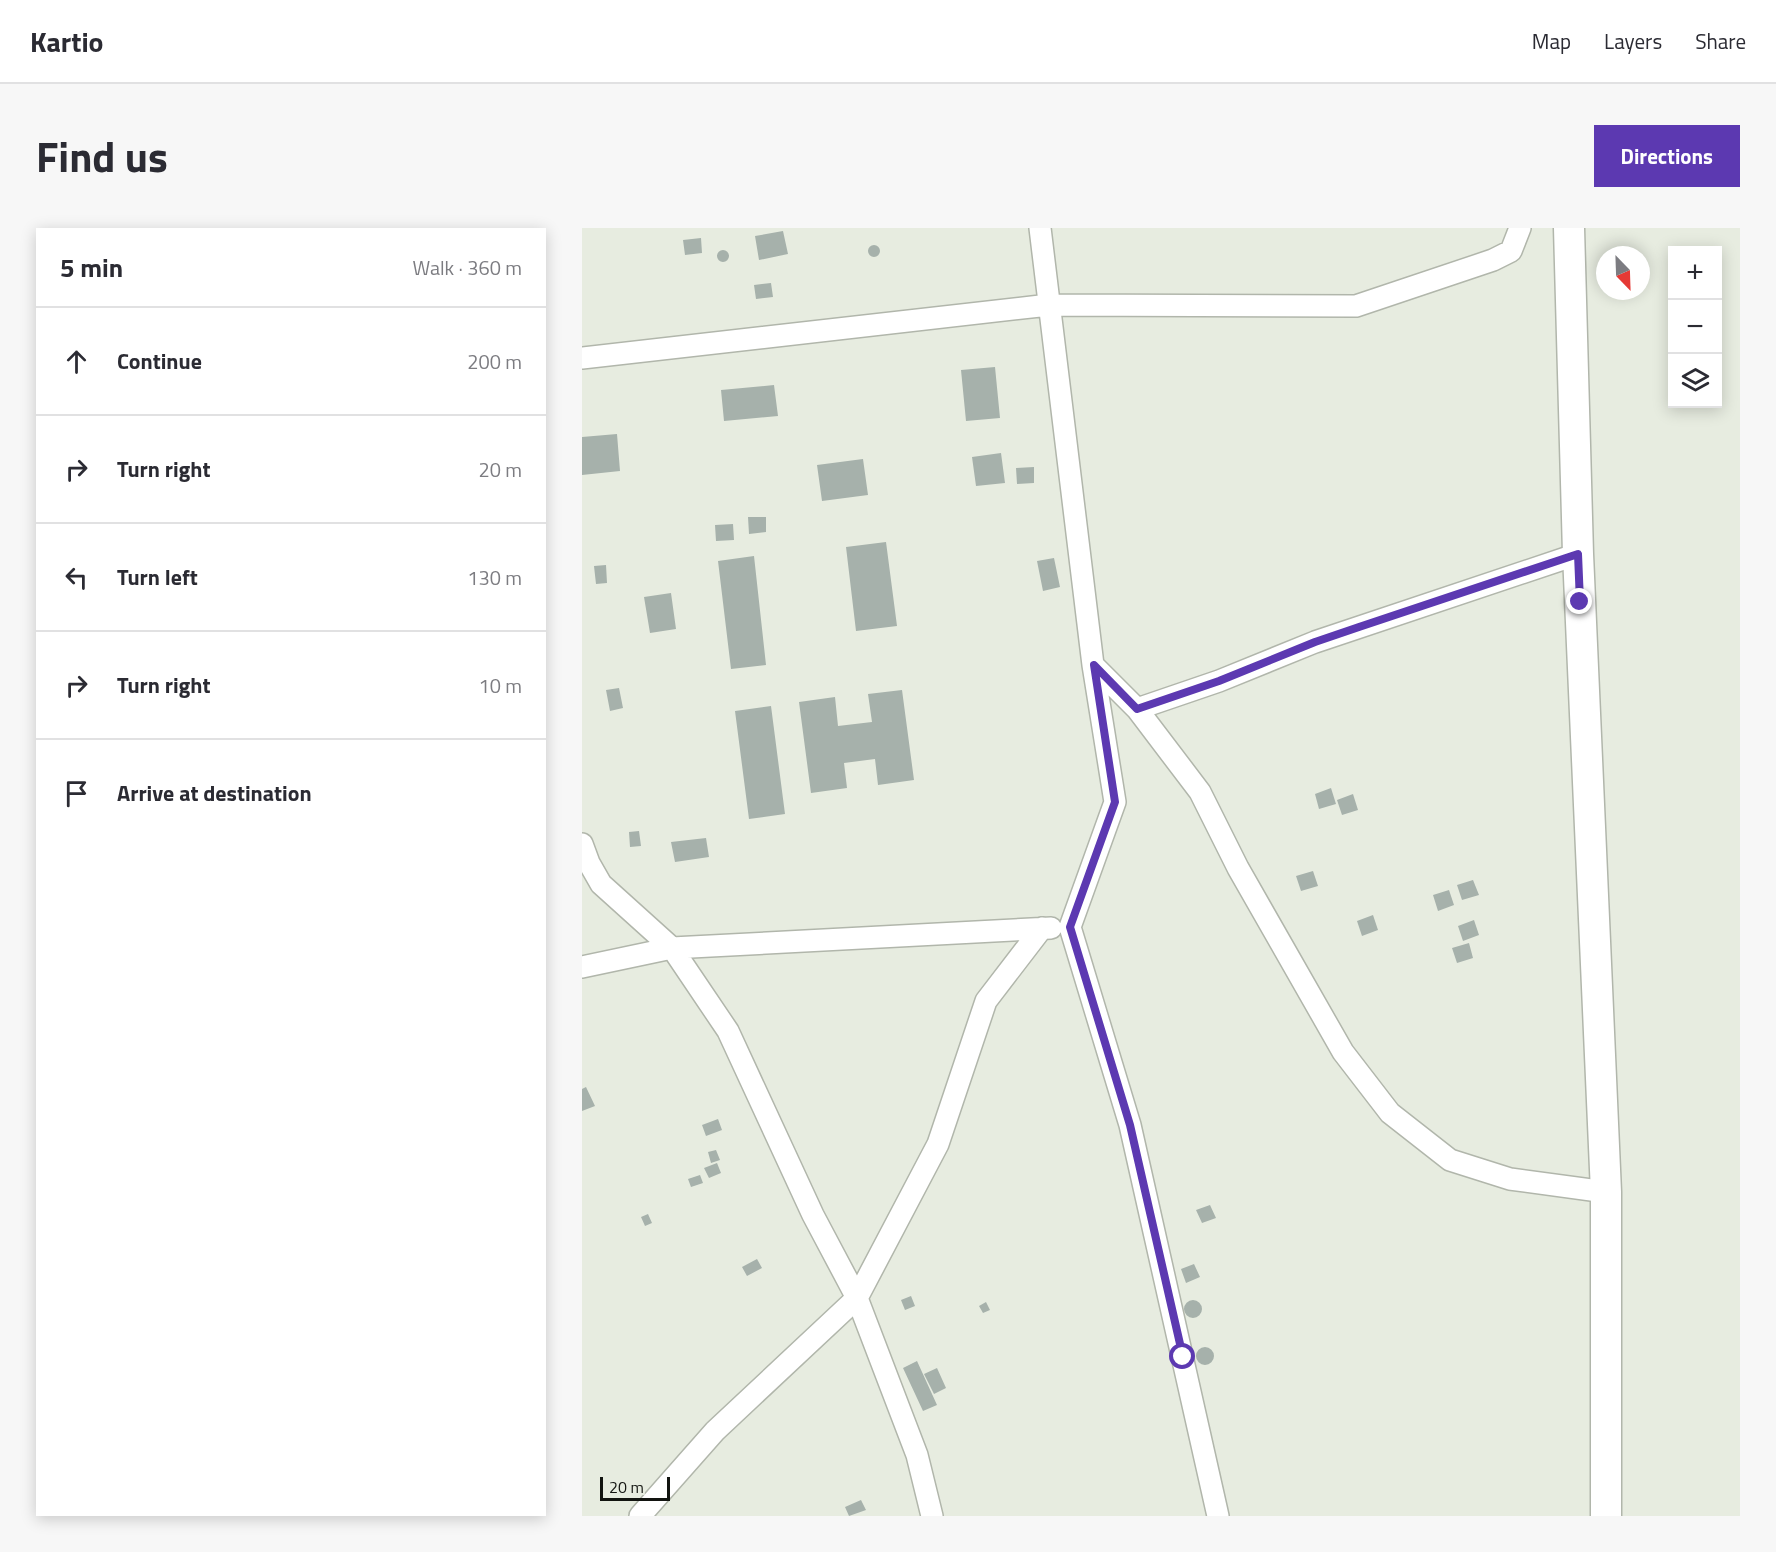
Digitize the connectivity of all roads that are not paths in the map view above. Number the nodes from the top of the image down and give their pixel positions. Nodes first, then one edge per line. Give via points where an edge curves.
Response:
1 (1040, 228) edge
2 (1520, 228) edge
3 (1569, 228) edge
4 (1049, 305) junction
5 (582, 358) edge
6 (1578, 554) junction
7 (1094, 665) junction
8 (1137, 709) junction
9 (582, 844) edge
10 (1070, 927) junction
11 (1042, 928) junction
12 (672, 948) junction
13 (582, 967) edge
14 (1606, 1192) junction
15 (857, 1298) junction
16 (640, 1516) edge
17 (932, 1516) edge
18 (1218, 1516) edge
19 (1606, 1516) edge

1 - 4 street
2 - 4 street via 1511,251 1493,260 1356,306
3 - 6 main road
4 - 5 street
4 - 7 street
6 - 8 street via 1315,642
6 - 14 main road
7 - 8 street
7 - 10 street via 1115,802
8 - 14 street via 1200,792 1238,868 1343,1052 1390,1113 1450,1160 1510,1179
9 - 12 street via 601,884
10 - 11 street
10 - 18 street via 1130,1125
11 - 12 street
11 - 15 street via 986,1001 938,1144
12 - 13 street
12 - 15 street via 728,1031 813,1215
14 - 19 main road
15 - 16 street via 715,1431
15 - 17 street via 917,1455

